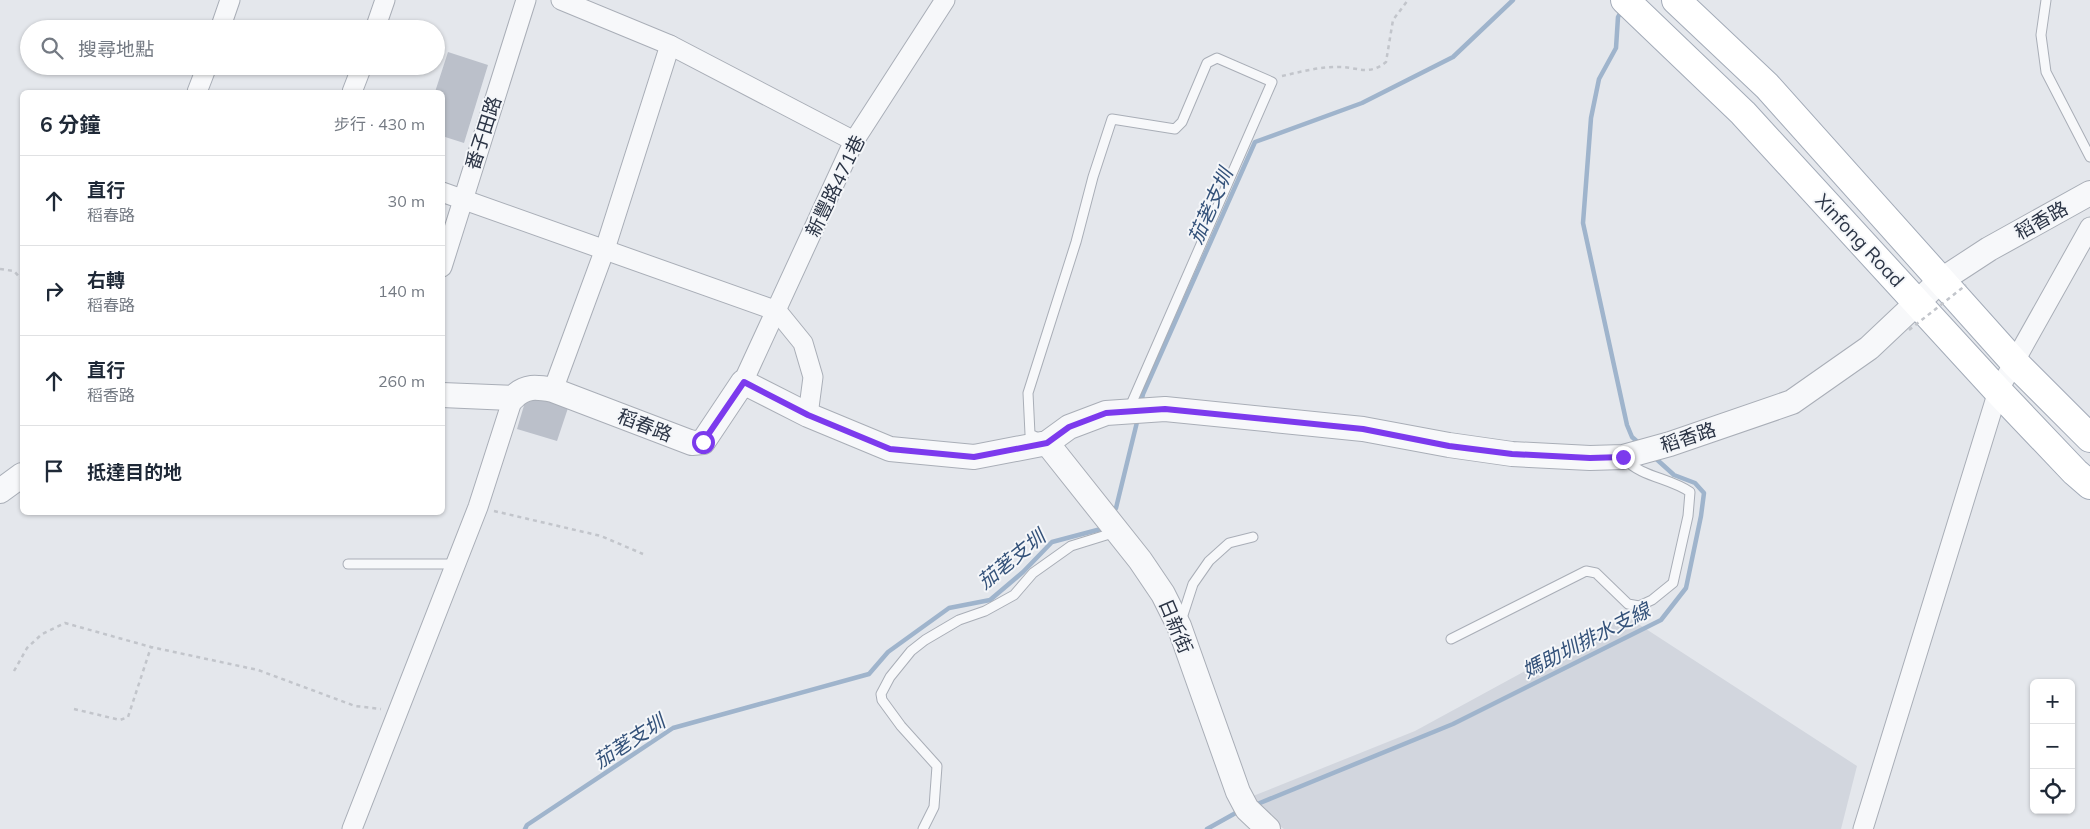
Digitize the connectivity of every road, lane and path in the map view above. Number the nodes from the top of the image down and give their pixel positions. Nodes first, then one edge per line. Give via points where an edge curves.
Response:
1 (230, 0) edge
2 (385, 0) edge
3 (526, 0) edge
4 (561, 0) edge
5 (945, 0) edge
6 (1408, 0) edge
7 (1676, 0) edge
8 (2046, 0) edge
9 (1629, 3) edge
10 (223, 20) edge
11 (378, 20) edge
12 (670, 45) junction
13 (204, 75) edge
14 (359, 75) edge
15 (1272, 82) junction
16 (198, 90) edge
17 (353, 90) edge
18 (854, 141) junction
19 (2090, 157) edge
20 (445, 193) edge
21 (2090, 193) edge
22 (462, 200) junction
23 (2090, 227) edge
24 (605, 249) junction
25 (445, 257) edge
26 (0, 269) edge
27 (20, 278) edge
28 (1953, 283) junction
29 (1916, 302) junction
30 (777, 311) junction
31 (1909, 330) dead end
32 (2015, 363) junction
33 (744, 382) junction
34 (553, 390) junction
35 (1998, 391) junction
36 (445, 395) edge
37 (513, 398) junction
38 (1129, 412) junction
39 (808, 415) junction
40 (2090, 438) edge
41 (1047, 443) junction
42 (1623, 457) junction
43 (20, 476) edge
44 (2090, 485) edge
45 (0, 491) edge
46 (478, 507) junction
47 (1116, 532) junction
48 (1253, 537) dead end
49 (643, 554) dead end
50 (348, 564) dead end
51 (456, 564) junction
52 (1179, 626) junction
53 (1451, 639) dead end
54 (151, 647) junction
55 (14, 671) dead end
56 (74, 709) dead end
57 (400, 712) junction
58 (352, 829) edge
59 (923, 829) edge
60 (1268, 829) edge
61 (1863, 829) edge

1 - 10 street
2 - 11 street
3 - 22 street, 番子田路
4 - 12 street
5 - 18 street, 新豐路471巷
6 - 15 path via 1393,20 1386,62 1378,68 1362,71 1338,66 1321,68 1278,77
7 - 28 main road, Xinfong Road via 1767,86
8 - 19 lane via 2041,34 2046,72
9 - 29 main road, Xinfong Road via 1743,113
12 - 18 street
12 - 24 street
13 - 16 street
14 - 17 street
15 - 38 lane
15 - 41 lane via 1217,58 1207,63 1182,122 1175,129 1112,119 1028,393 1030,434
18 - 30 street, 新豐路471巷
20 - 22 street
21 - 28 street, 稻香路 via 1989,249
22 - 24 street
22 - 25 street, 番子田路
23 - 32 street
24 - 30 street
24 - 34 street
26 - 27 path via 14,271
28 - 29 street, 稻香路
28 - 31 path, bridge
28 - 32 main road, Xinfong Road
29 - 35 main road, Xinfong Road
29 - 42 street, 稻香路 via 1869,348 1792,402
30 - 33 street, 新豐路471巷
30 - 39 street via 803,343 813,376
32 - 35 street
32 - 40 main road, Xinfong Road
33 - 34 street, 稻春路 via 703,442 692,443
33 - 39 street
34 - 37 street, 稻春路 via 534,386 519,391
35 - 44 main road, Xinfong Road
35 - 61 street
36 - 37 street
37 - 46 street
38 - 41 street, 稻香路 via 1106,413 1069,427
38 - 42 street, 稻香路 via 1165,409 1284,420 1363,429 1449,446 1512,454
39 - 41 street via 890,449 974,457
41 - 47 street, 日新街
42 - 53 lane via 1632,468 1678,484 1690,492 1688,516 1672,583 1652,600 1639,606 1628,604 1596,574 1586,571
43 - 45 street
46 - 49 path via 601,536
46 - 51 street
47 - 52 street, 日新街 via 1163,594
47 - 59 lane via 1071,546 1033,573 1014,595 924,640 890,677 882,700 937,766 934,807
48 - 52 lane via 1229,543 1209,561 1193,584
50 - 51 lane
51 - 57 street
52 - 60 street, 日新街 via 1238,792 1247,809
54 - 55 path via 65,623 42,634 27,648
54 - 56 path via 128,718 120,720
54 - 57 path via 258,670 355,706
57 - 58 street

